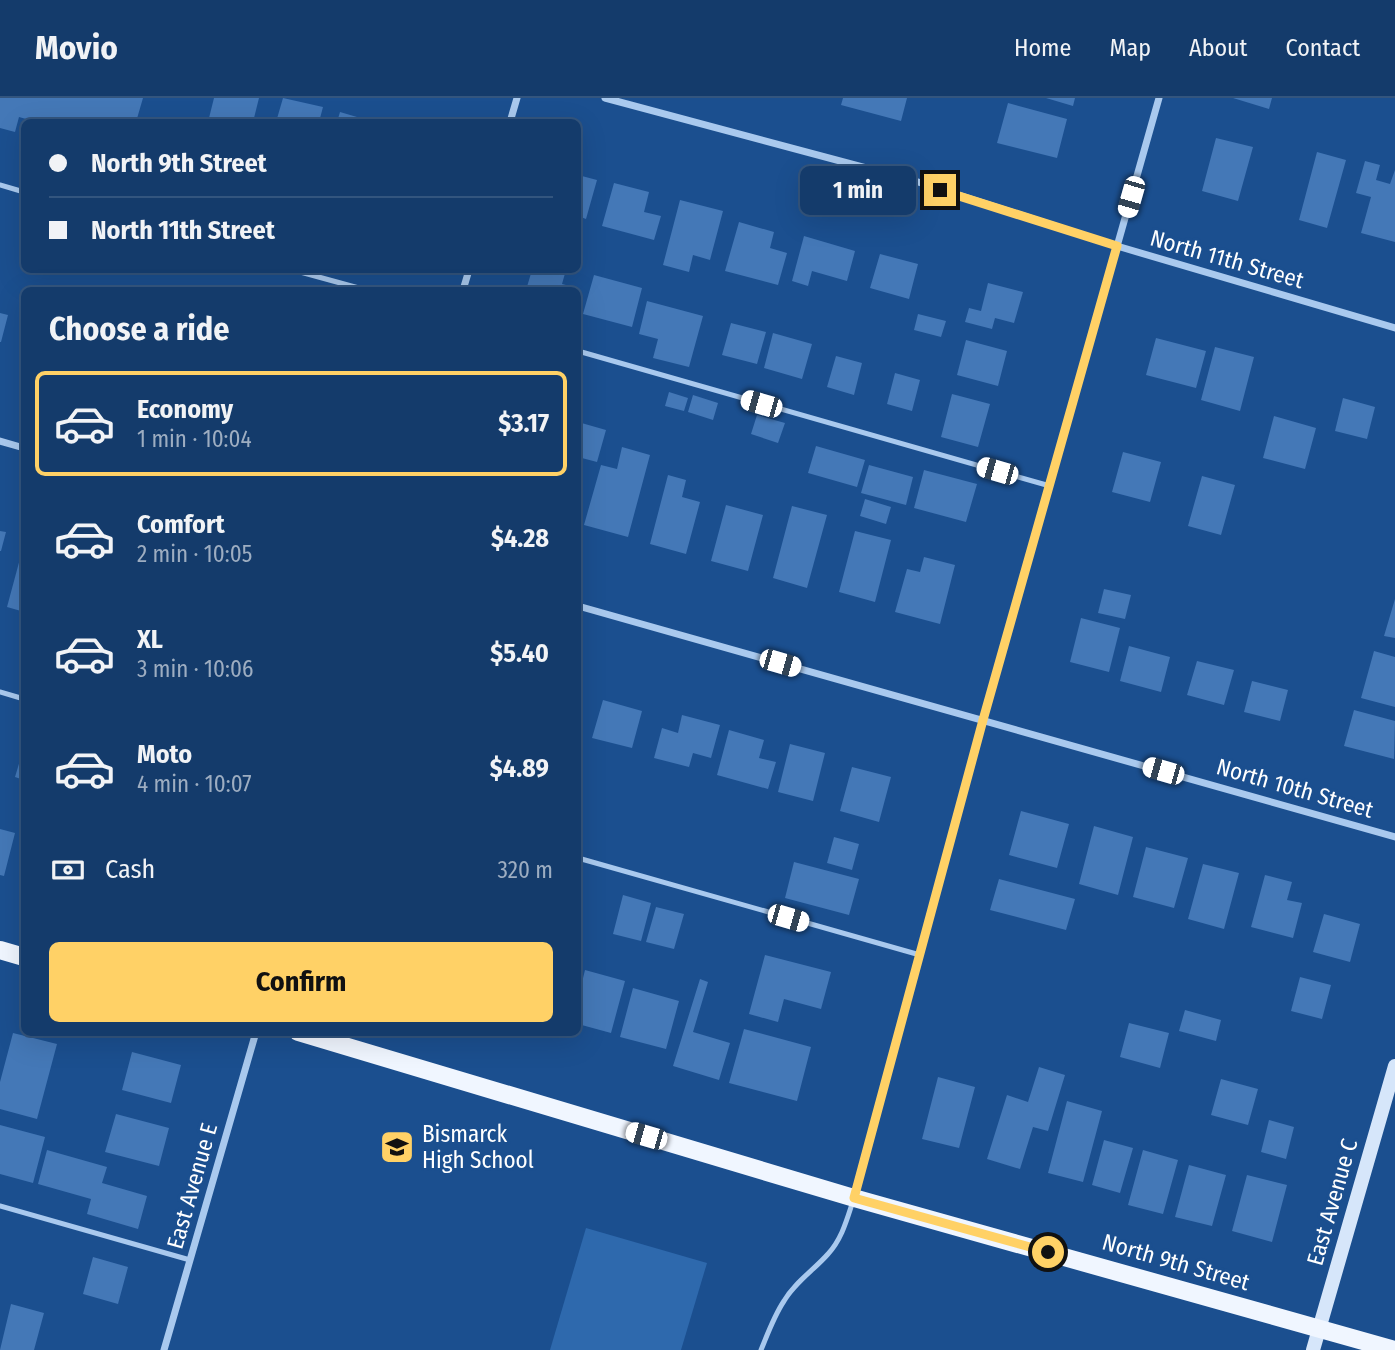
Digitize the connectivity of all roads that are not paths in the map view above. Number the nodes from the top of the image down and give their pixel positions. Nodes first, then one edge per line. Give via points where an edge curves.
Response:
1 (517, 98) edge
2 (606, 98) edge
3 (1159, 98) edge
4 (511, 119) edge
5 (0, 185) edge
6 (21, 191) edge
7 (1117, 246) junction
8 (304, 273) edge
9 (355, 287) edge
10 (1395, 328) edge
11 (581, 352) edge
12 (0, 441) edge
13 (21, 447) edge
14 (1050, 486) junction
15 (581, 607) edge
16 (0, 692) edge
17 (21, 698) edge
18 (983, 720) junction
19 (1395, 837) edge
20 (581, 859) edge
21 (0, 950) edge
22 (920, 955) junction
23 (21, 956) edge
24 (255, 1036) edge
25 (311, 1036) edge
26 (1395, 1066) edge
27 (854, 1198) junction
28 (0, 1206) edge
29 (190, 1260) junction
30 (1319, 1328) junction
31 (164, 1350) edge
32 (761, 1350) edge
33 (1313, 1350) edge
34 (1395, 1350) edge

1 - 4 street
2 - 7 street, North 11th Street via 915,181
3 - 7 street
5 - 6 lane
7 - 10 street, North 11th Street
7 - 14 street
8 - 9 lane
11 - 14 lane
12 - 13 street
14 - 18 street
15 - 18 street, North 10th Street
16 - 17 lane
18 - 19 street, North 10th Street
18 - 22 street
20 - 22 lane
21 - 23 main road
22 - 27 street
24 - 29 street, East Avenue E
25 - 27 main road, North 9th Street
26 - 30 street, East Avenue C
27 - 30 main road, North 9th Street
27 - 32 lane via 840,1236 785,1299
28 - 29 lane
29 - 31 street, East Avenue E
30 - 33 street, East Avenue C
30 - 34 main road, North 9th Street

